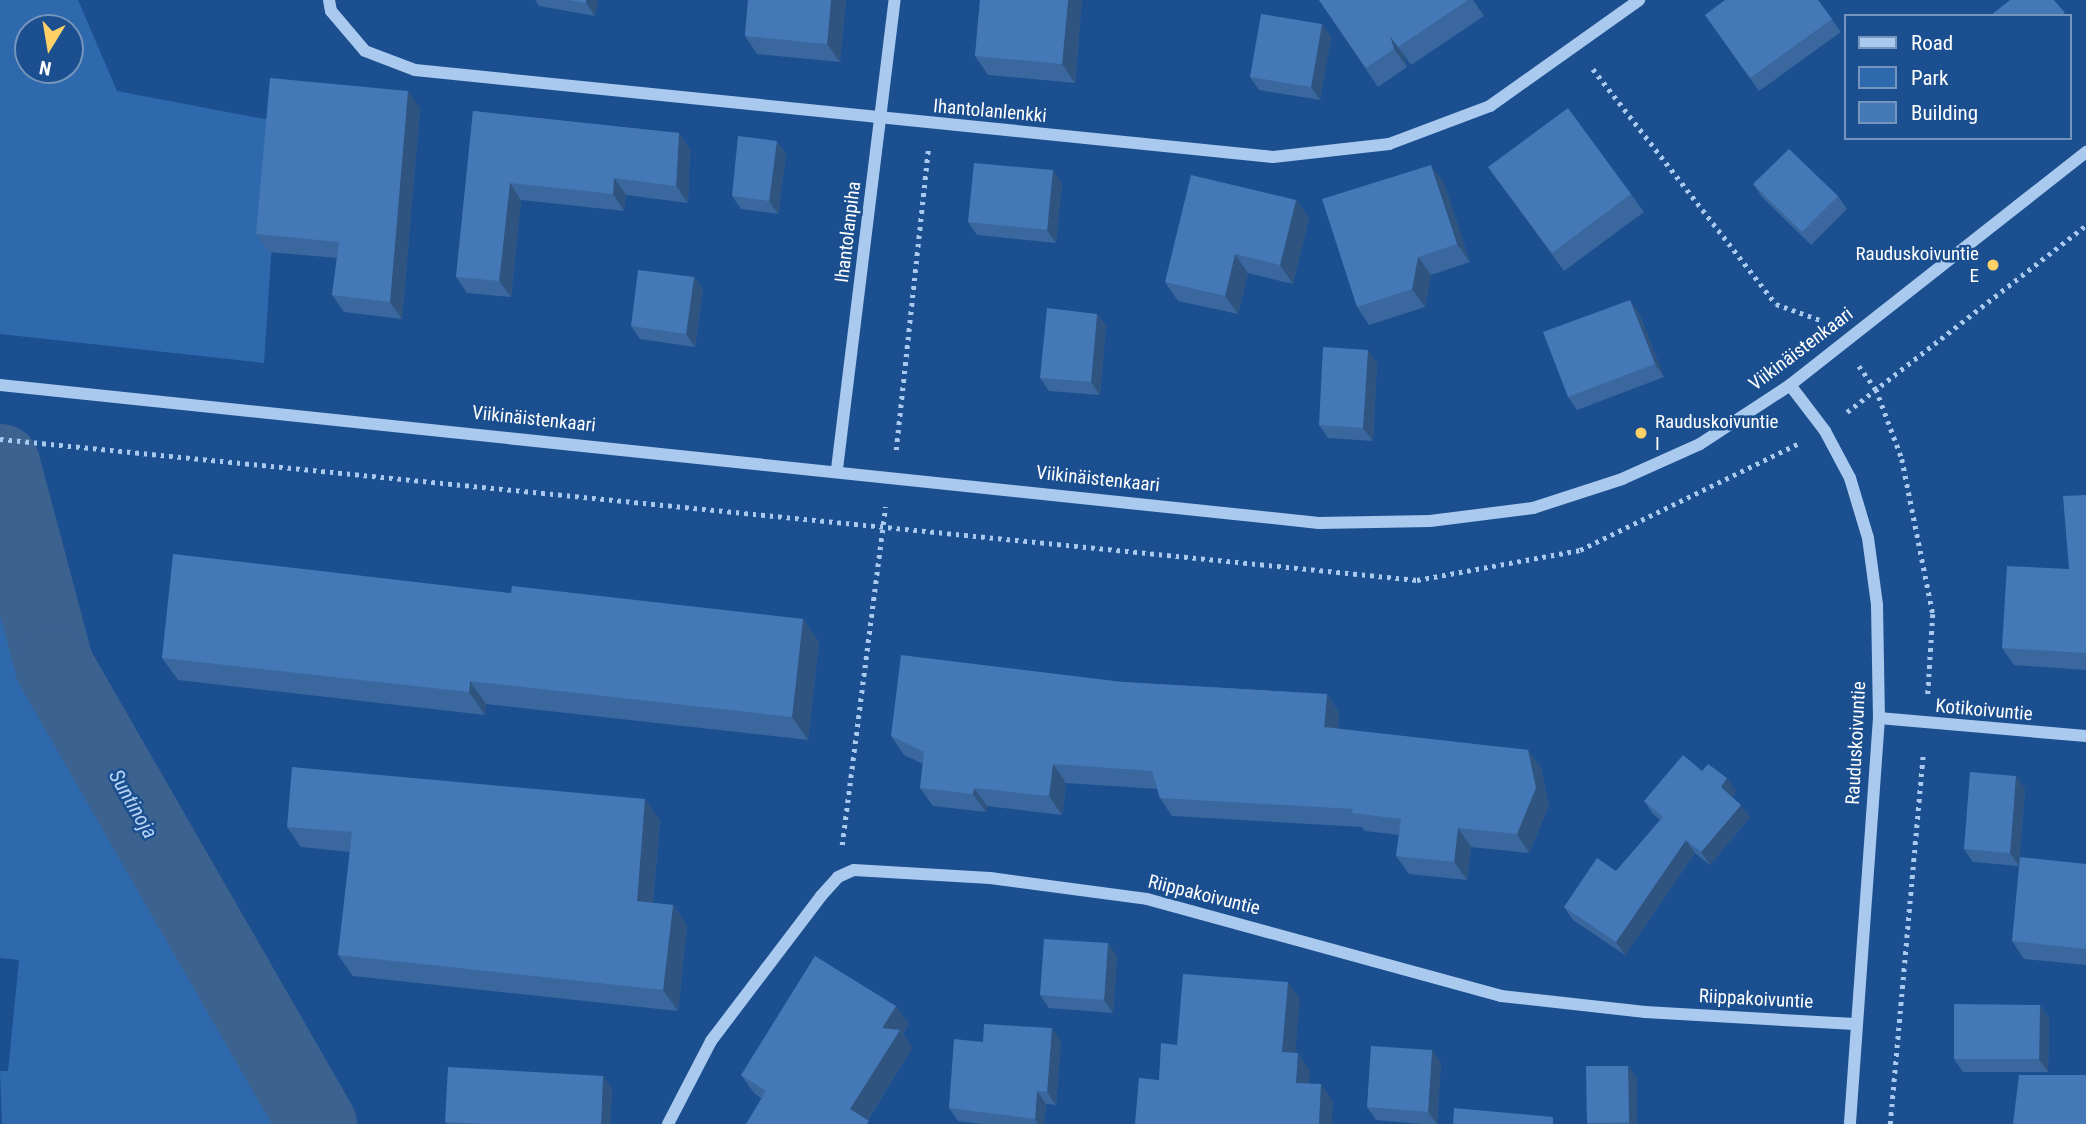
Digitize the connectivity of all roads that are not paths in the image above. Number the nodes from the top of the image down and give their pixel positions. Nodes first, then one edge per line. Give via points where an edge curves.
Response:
1 (329, 0) edge
2 (895, 0) edge
3 (1639, 0) edge
4 (881, 120) junction
5 (2086, 152) edge
6 (4, 385) edge
7 (1790, 385) junction
8 (837, 469) junction
9 (1879, 718) junction
10 (2086, 736) edge
11 (1855, 1024) junction
12 (668, 1124) edge
13 (1850, 1124) edge

1 - 4 street, Ihantolanlenkki via 331,11 365,51 415,69
2 - 4 street, Ihantolanpiha
3 - 4 street, Ihantolanlenkki via 1490,106 1389,144 1273,157
4 - 8 street, Ihantolanpiha
5 - 7 street, Viikinäistenkaari
6 - 8 street, Viikinäistenkaari
7 - 8 street, Viikinäistenkaari via 1700,443 1622,479 1533,508 1430,521 1319,523
7 - 9 street, Rauduskoivuntie via 1825,431 1850,478 1868,538 1877,605
9 - 10 street, Kotikoivuntie
9 - 11 street, Rauduskoivuntie
11 - 12 street, Riippakoivuntie via 1554,1004 1501,996 1147,899 854,870 838,877 711,1041
11 - 13 street, Rauduskoivuntie

